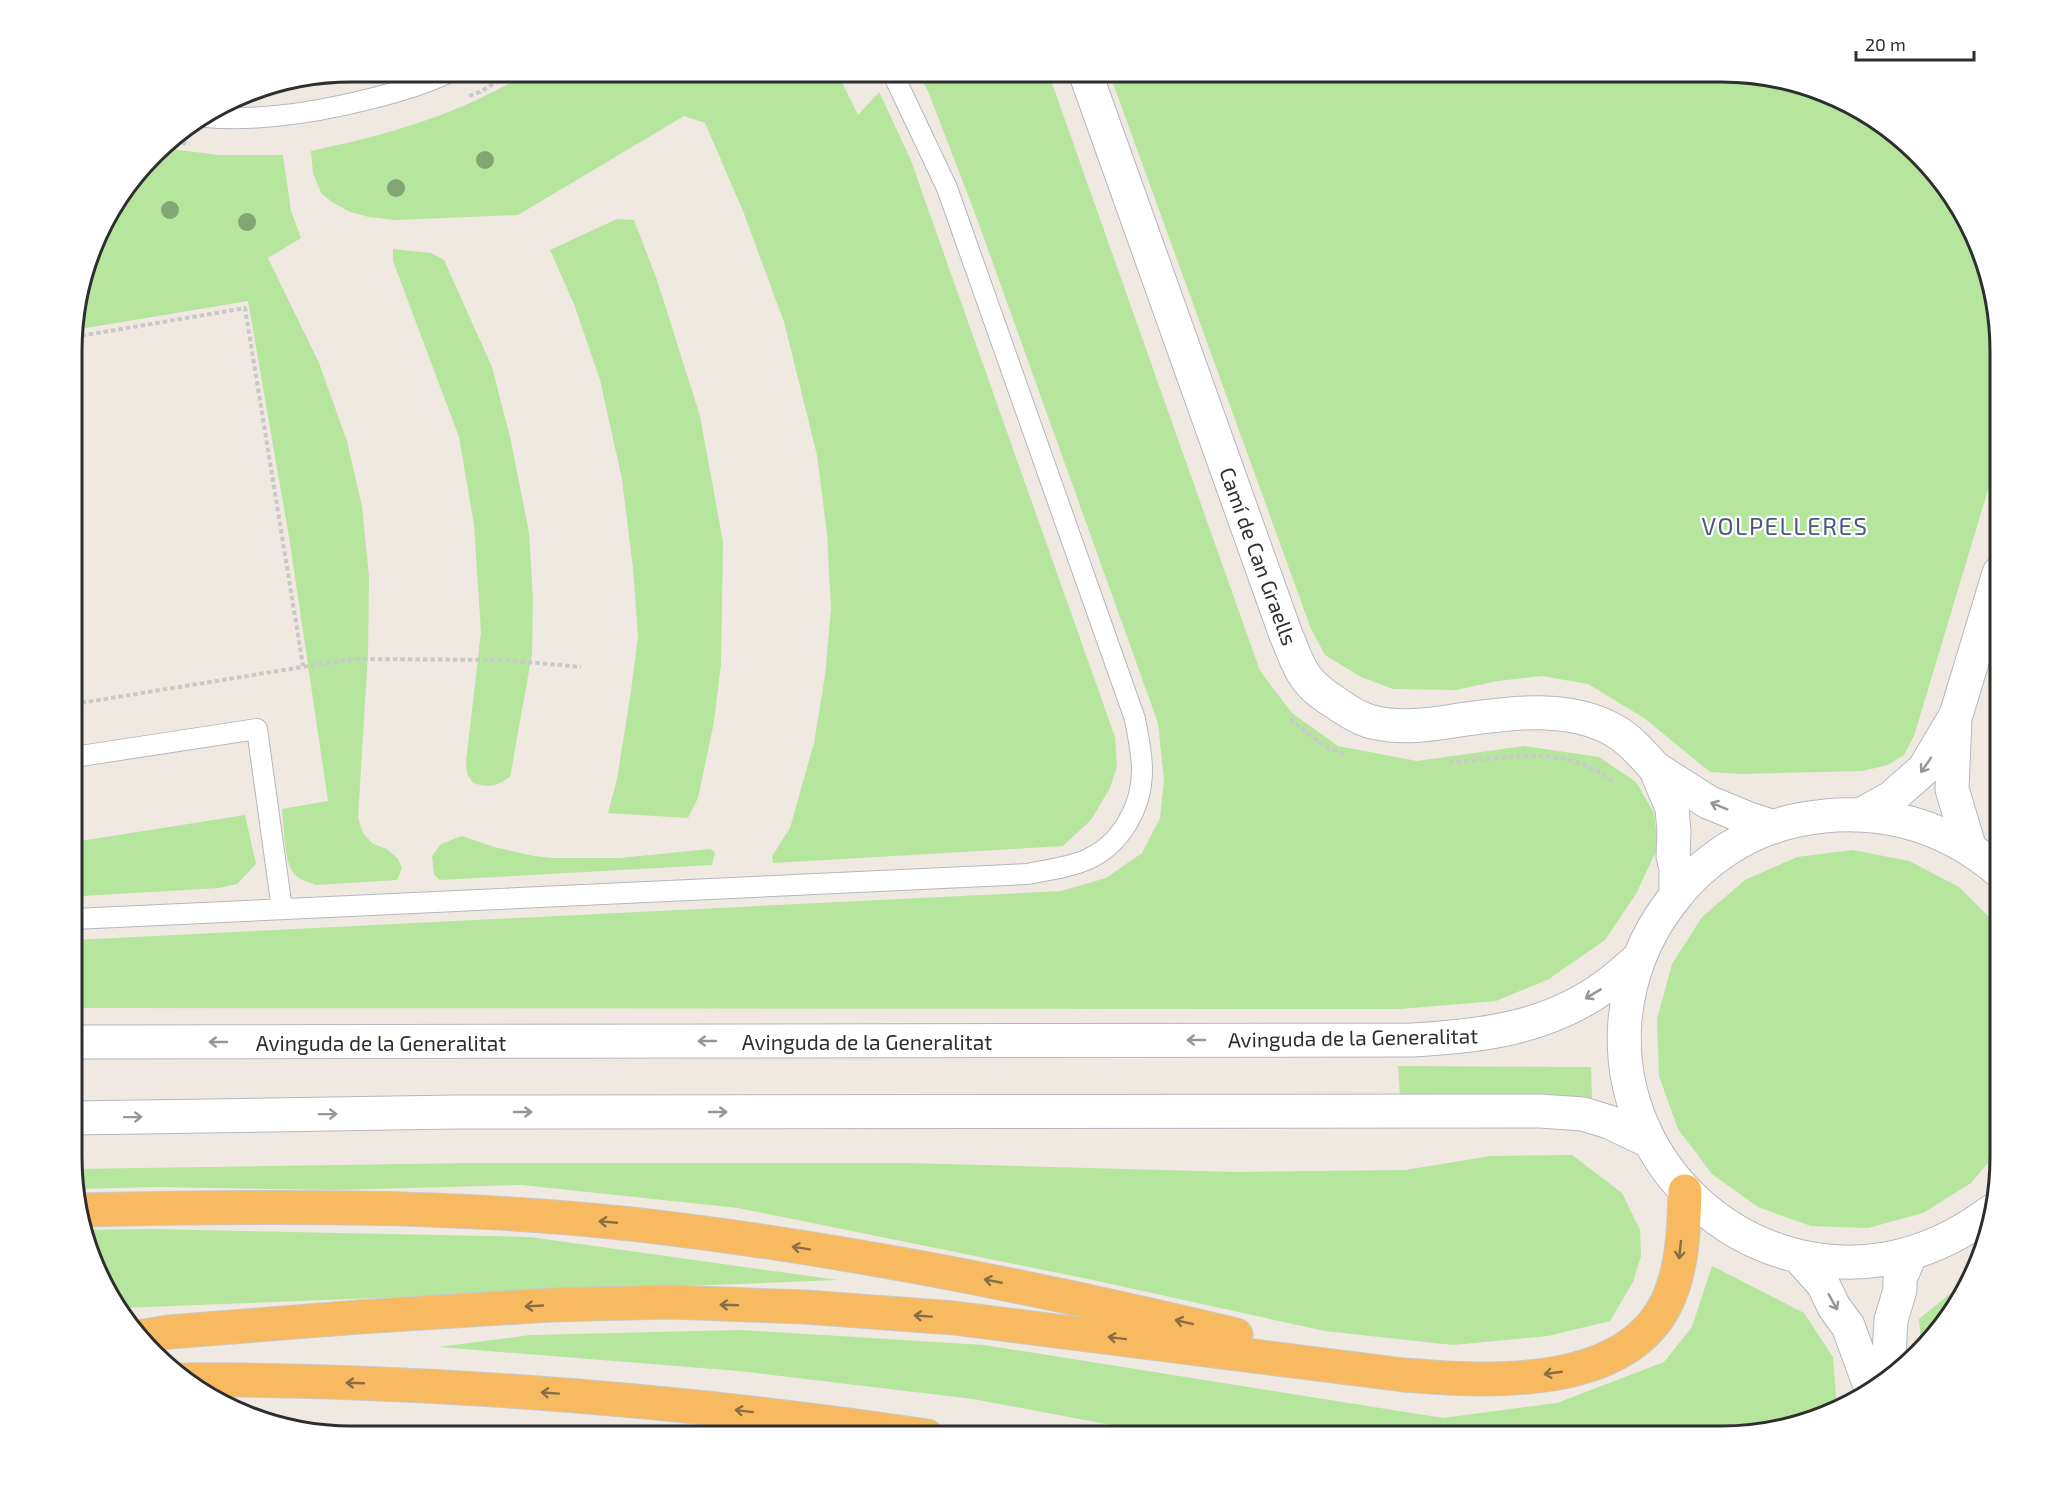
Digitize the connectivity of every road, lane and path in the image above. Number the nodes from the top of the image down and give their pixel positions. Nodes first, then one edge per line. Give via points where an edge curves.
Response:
1 (423, 82) edge
2 (897, 82) edge
3 (1089, 82) edge
4 (217, 118) edge
5 (83, 335) edge
6 (1990, 603) edge
7 (303, 666) junction
8 (581, 667) dead end
9 (82, 703) edge
10 (1956, 714) junction
11 (82, 756) edge
12 (1655, 768) junction
13 (1862, 814) junction
14 (1774, 827) junction
15 (1970, 849) junction
16 (1990, 864) edge
17 (1676, 894) junction
18 (282, 909) junction
19 (82, 919) edge
20 (1639, 958) junction
21 (82, 1042) edge
22 (82, 1118) edge
23 (1650, 1141) junction
24 (1685, 1191) junction
25 (88, 1210) edge
26 (1982, 1217) edge
27 (1911, 1253) junction
28 (1798, 1256) junction
29 (150, 1335) edge
30 (1888, 1367) edge
31 (1404, 1375) junction
32 (202, 1380) edge
33 (1868, 1381) edge
34 (854, 1426) edge

1 - 4 lane via 386,96 295,115
2 - 18 lane via 947,188 1135,719 1142,772 1132,814 1120,834 1087,859 1027,874
3 - 12 street, Camí de Can Graells via 1304,676 1323,695 1371,722 1400,726 1502,714 1567,715 1616,731
5 - 7 path via 245,308
6 - 10 street
7 - 8 path via 392,658 505,660
7 - 9 path
10 -> 13 street via 1924,770 1891,798
10 - 15 street via 1952,789
11 - 18 lane via 257,729
14 -> 12 street via 1708,802
12 - 17 street via 1672,808
13 - 14 street via 1826,815
13 - 15 street via 1918,825
14 - 17 street via 1713,859
15 - 16 street
17 - 20 street via 1651,931
18 - 19 lane
20 -> 21 street, Avinguda de la Generalitat via 1607,986 1526,1025 1499,1032 1412,1040
20 - 23 street via 1627,1000 1625,1058 1633,1101
22 -> 23 street via 479,1112 1540,1111 1583,1114
23 - 24 street
24 - 28 street via 1712,1216 1743,1236
24 -> 31 highway via 1678,1274 1670,1298 1639,1338 1616,1355 1576,1370 1526,1376 1455,1379
31 -> 25 highway via 1100,1302 931,1268 630,1224 370,1209
26 - 27 street via 1955,1235
27 - 28 street via 1855,1261
27 - 30 street via 1900,1279 1891,1320
28 -> 33 street via 1823,1284 1848,1326
31 -> 29 highway via 954,1318 669,1302 359,1317
34 -> 32 highway via 584,1395 458,1387

